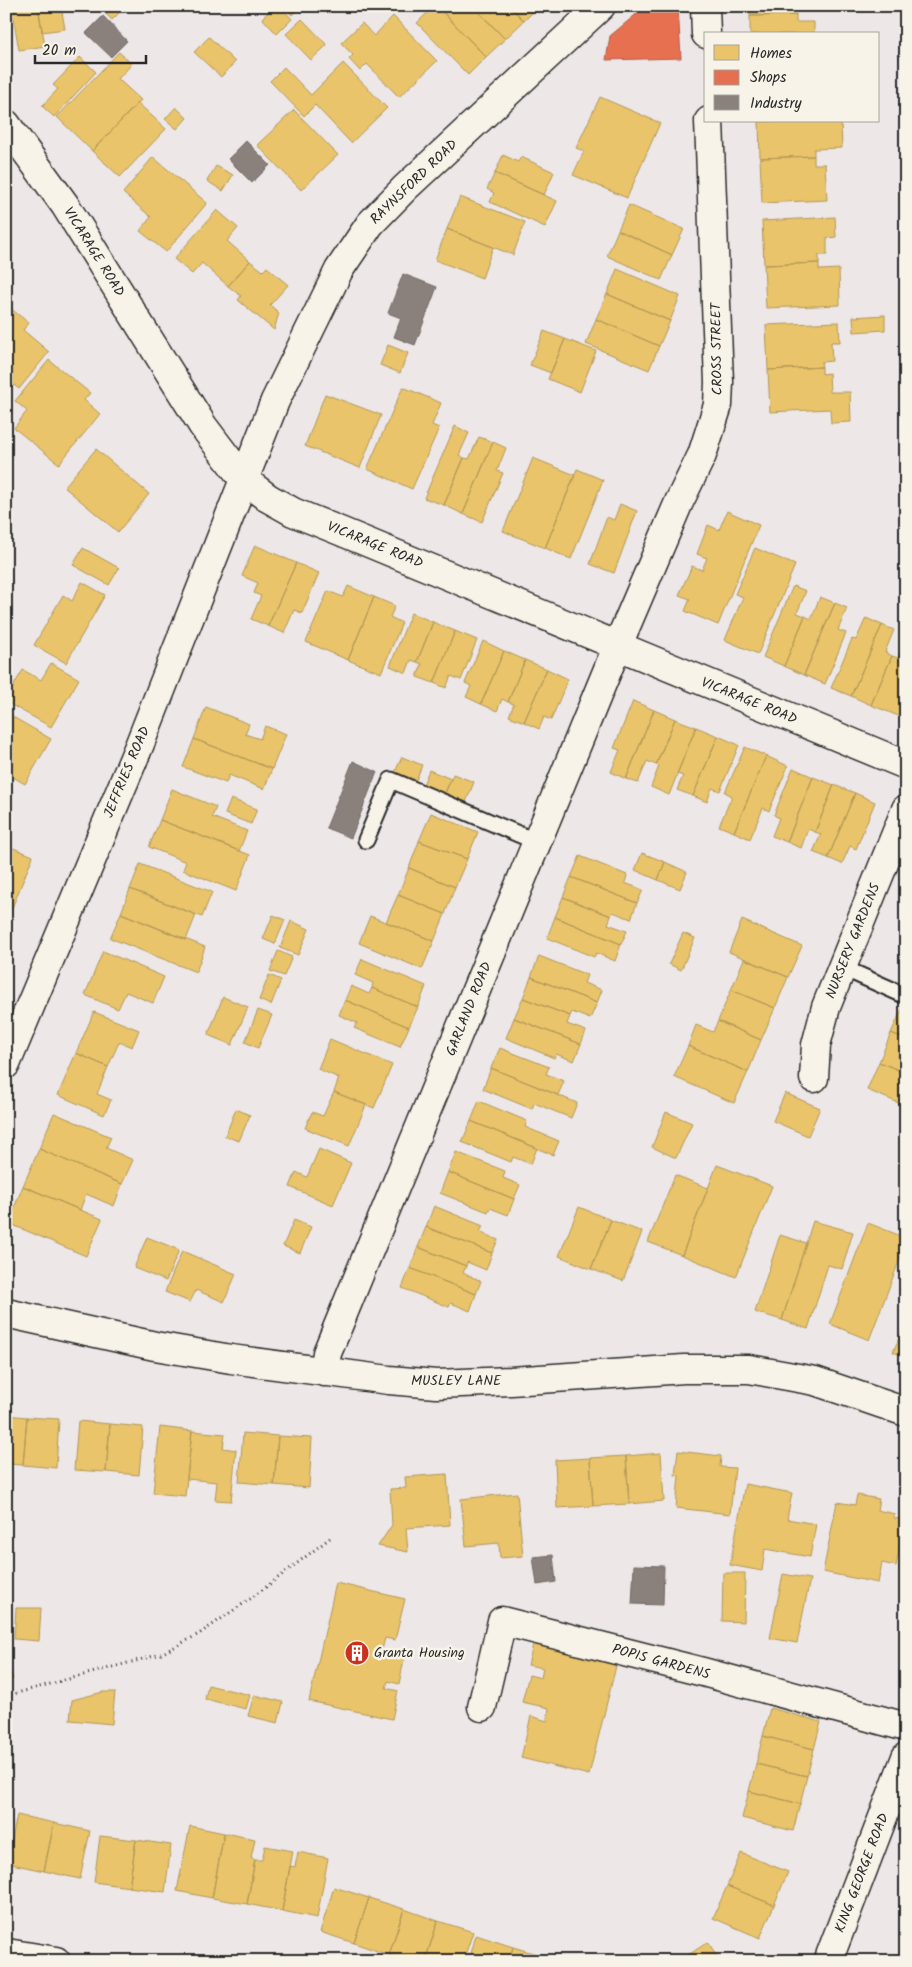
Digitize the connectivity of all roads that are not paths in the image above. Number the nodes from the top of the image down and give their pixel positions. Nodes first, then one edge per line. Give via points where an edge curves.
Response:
1 (601, 6) edge
2 (705, 6) edge
3 (706, 32) edge
4 (709, 122) edge
5 (6, 124) edge
6 (244, 480) junction
7 (617, 647) junction
8 (906, 765) edge
9 (906, 809) edge
10 (366, 840) dead end
11 (537, 842) junction
12 (841, 967) junction
13 (906, 996) edge
14 (12, 1029) edge
15 (6, 1064) edge
16 (814, 1078) dead end
17 (6, 1313) edge
18 (324, 1372) junction
19 (906, 1412) edge
20 (482, 1706) dead end
21 (906, 1727) edge
22 (906, 1757) edge
23 (7, 1953) edge
24 (56, 1961) edge
25 (828, 1961) edge

1 - 6 street, RAYNSFORD ROAD via 370,224 338,270 312,322 275,401
2 - 3 street
4 - 7 street, CROSS STREET via 718,405 702,455
5 - 6 street, VICARAGE ROAD via 65,205 203,426
6 - 7 street, VICARAGE ROAD via 293,512
6 - 14 street, JEFFRIES ROAD via 139,746
7 - 8 street, VICARAGE ROAD
7 - 11 street, GARLAND ROAD
9 - 12 street, NURSERY GARDENS
10 - 11 lane via 391,780
11 - 18 street, GARLAND ROAD via 327,1353
12 - 13 lane
12 - 16 street, NURSERY GARDENS via 816,1045
14 - 15 street, JEFFRIES ROAD
17 - 18 street, MUSLEY LANE via 155,1346
18 - 19 street, MUSLEY LANE via 436,1384 684,1369 749,1369 815,1381
20 - 21 street, POPIS GARDENS via 502,1620
22 - 25 street, KING GEORGE ROAD
23 - 24 street

